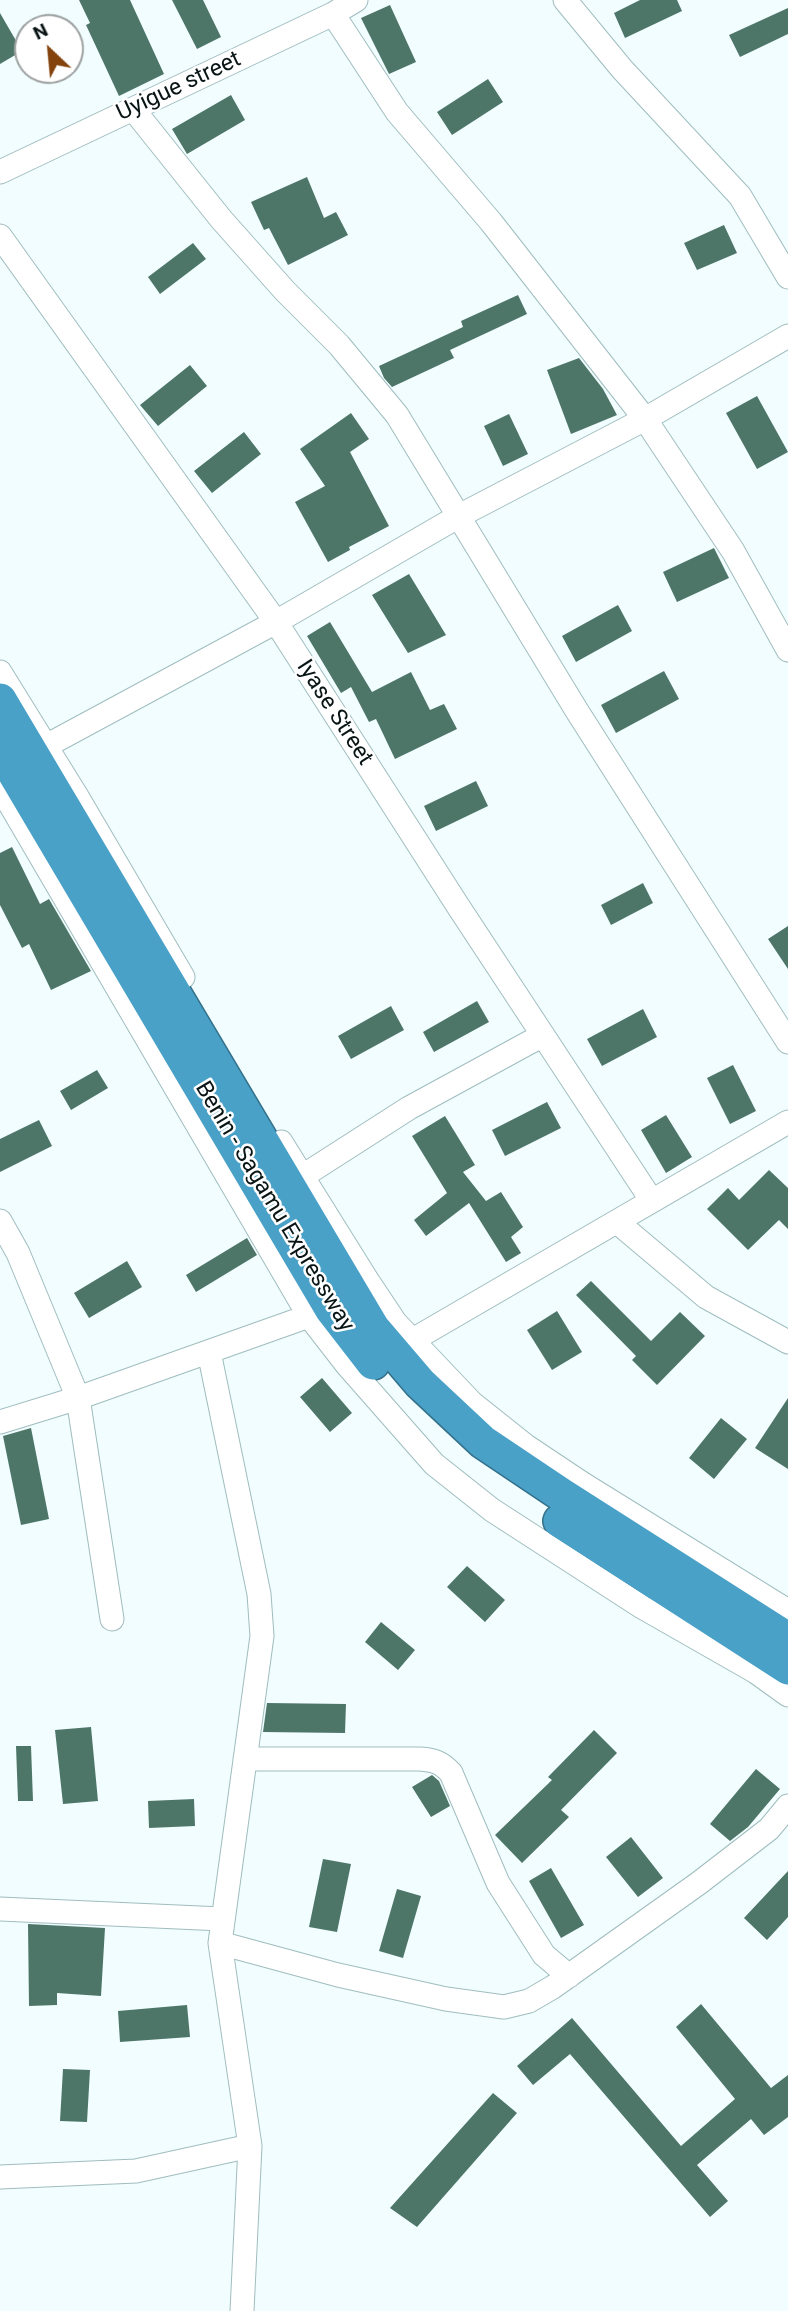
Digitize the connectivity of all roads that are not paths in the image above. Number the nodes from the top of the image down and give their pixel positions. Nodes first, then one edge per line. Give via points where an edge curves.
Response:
1 (356, 0) edge
2 (565, 0) edge
3 (333, 14) junction
4 (133, 109) junction
5 (0, 172) edge
6 (0, 236) edge
7 (788, 277) edge
8 (788, 336) edge
9 (645, 419) junction
10 (459, 516) junction
11 (276, 622) junction
12 (788, 650) edge
13 (0, 672) edge
14 (0, 700) edge
15 (46, 746) junction
16 (0, 749) edge
17 (0, 787) edge
18 (543, 1035) junction
19 (788, 1042) edge
20 (788, 1122) edge
21 (303, 1177) junction
22 (652, 1201) junction
23 (0, 1222) edge
24 (618, 1222) junction
25 (309, 1316) junction
26 (411, 1341) junction
27 (788, 1342) edge
28 (209, 1352) junction
29 (78, 1398) junction
30 (0, 1422) edge
31 (788, 1611) edge
32 (113, 1619) dead end
33 (788, 1639) edge
34 (788, 1668) edge
35 (788, 1695) edge
36 (245, 1759) junction
37 (788, 1806) edge
38 (0, 1909) edge
39 (222, 1919) junction
40 (220, 1943) junction
41 (569, 1976) junction
42 (250, 2146) junction
43 (0, 2177) edge
44 (242, 2311) edge

1 - 3 street, Uyigue street
2 - 7 street via 740,196
3 - 4 street, Uyigue street
3 - 9 street via 397,112 491,222
4 - 5 street, Uyigue street
4 - 10 street via 221,219 339,345 397,415
6 - 11 street, Iyase Street
8 - 9 street
9 - 10 street
9 - 12 street via 733,551
10 - 11 street
10 - 19 street via 576,711
11 - 15 street
11 - 18 street, Iyase Street
13 - 15 street
14 - 33 highway via 373,1328 420,1383 483,1442
15 - 21 street
16 - 34 highway, Benin - Sagamu Expressway via 332,1310 372,1362 425,1418 485,1471
17 - 25 street
18 - 21 street via 409,1108
18 - 22 street, Iyase Street
20 - 22 street
21 - 26 street
22 - 24 street
23 - 29 street via 18,1253
24 - 26 street
24 - 27 street via 706,1297
25 - 28 street
25 - 35 street via 434,1464 492,1510
26 - 31 street via 472,1404 526,1446
28 - 29 street
28 - 36 street via 259,1594 262,1636
29 - 30 street
29 - 32 street
36 - 39 street
36 - 41 street via 435,1759 451,1773 498,1883 544,1955
37 - 41 street via 769,1829
38 - 39 street
39 - 40 street
40 - 41 street via 352,1978 504,2007 529,2001
40 - 42 street
42 - 43 street via 136,2171
42 - 44 street

